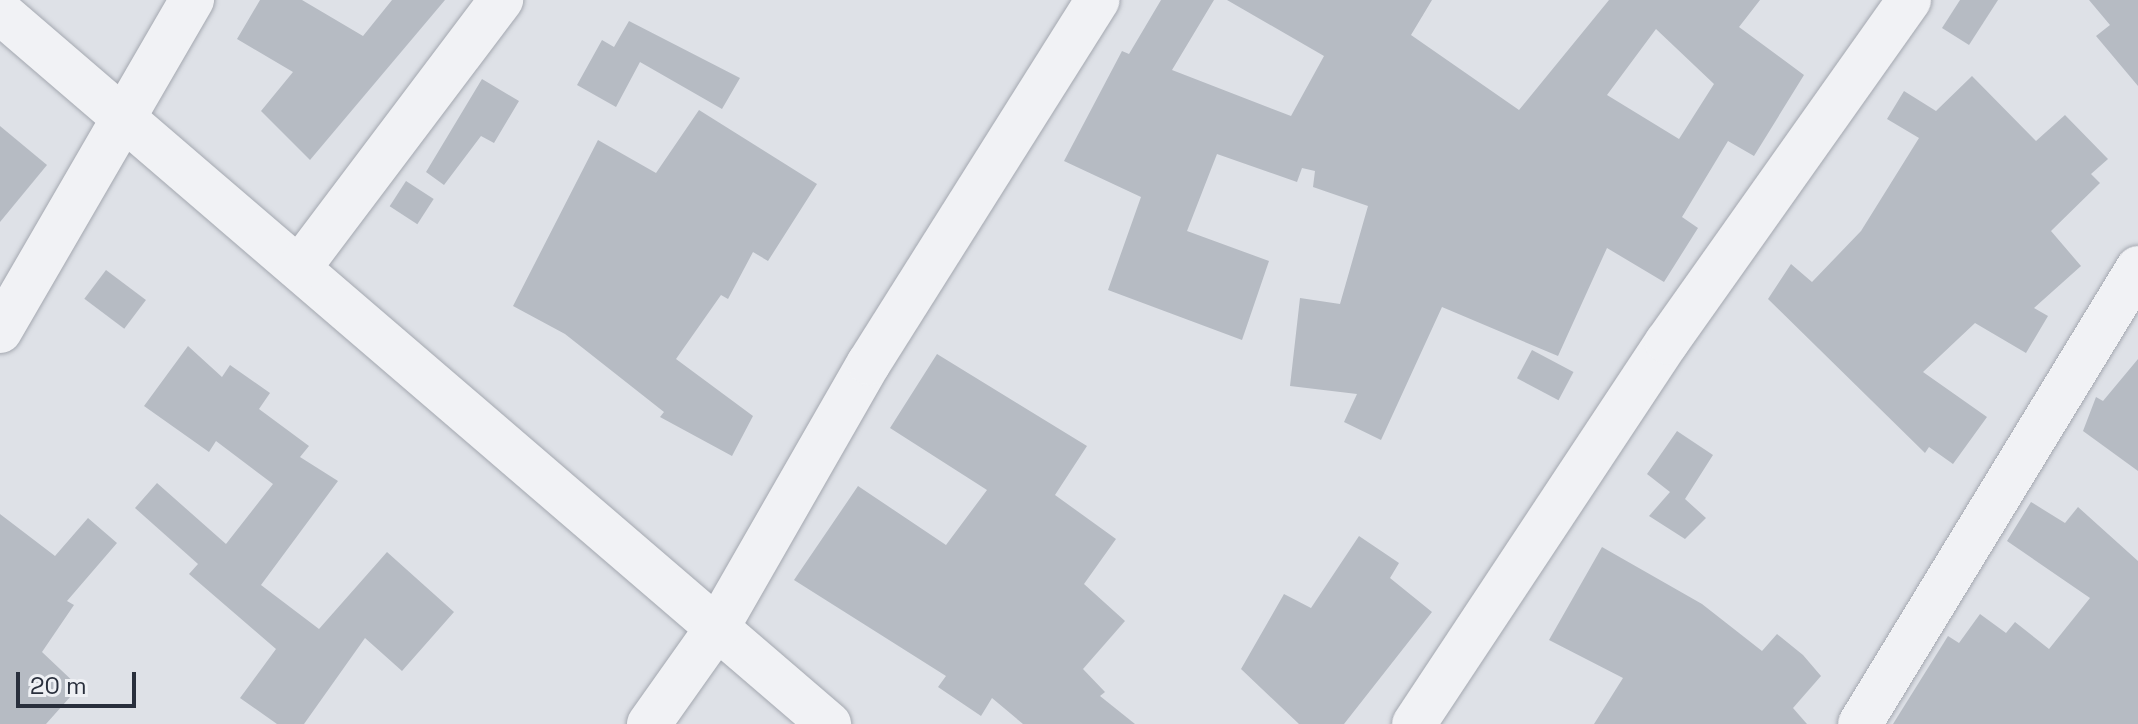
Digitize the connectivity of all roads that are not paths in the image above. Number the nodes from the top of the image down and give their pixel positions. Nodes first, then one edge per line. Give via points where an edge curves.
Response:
1 (192, 0) edge
2 (501, 0) edge
3 (1098, 0) edge
4 (1909, 0) edge
5 (0, 12) edge
6 (126, 122) junction
7 (299, 268) junction
8 (2138, 268) edge
9 (0, 331) edge
10 (717, 628) junction
11 (649, 724) edge
12 (829, 724) edge
13 (1414, 724) edge
14 (1860, 724) edge

1 - 6 street
2 - 7 street
3 - 10 street via 869,363
4 - 13 street via 1667,342
5 - 6 street
6 - 7 street
6 - 9 street
7 - 10 street
8 - 14 street
10 - 11 street
10 - 12 street

